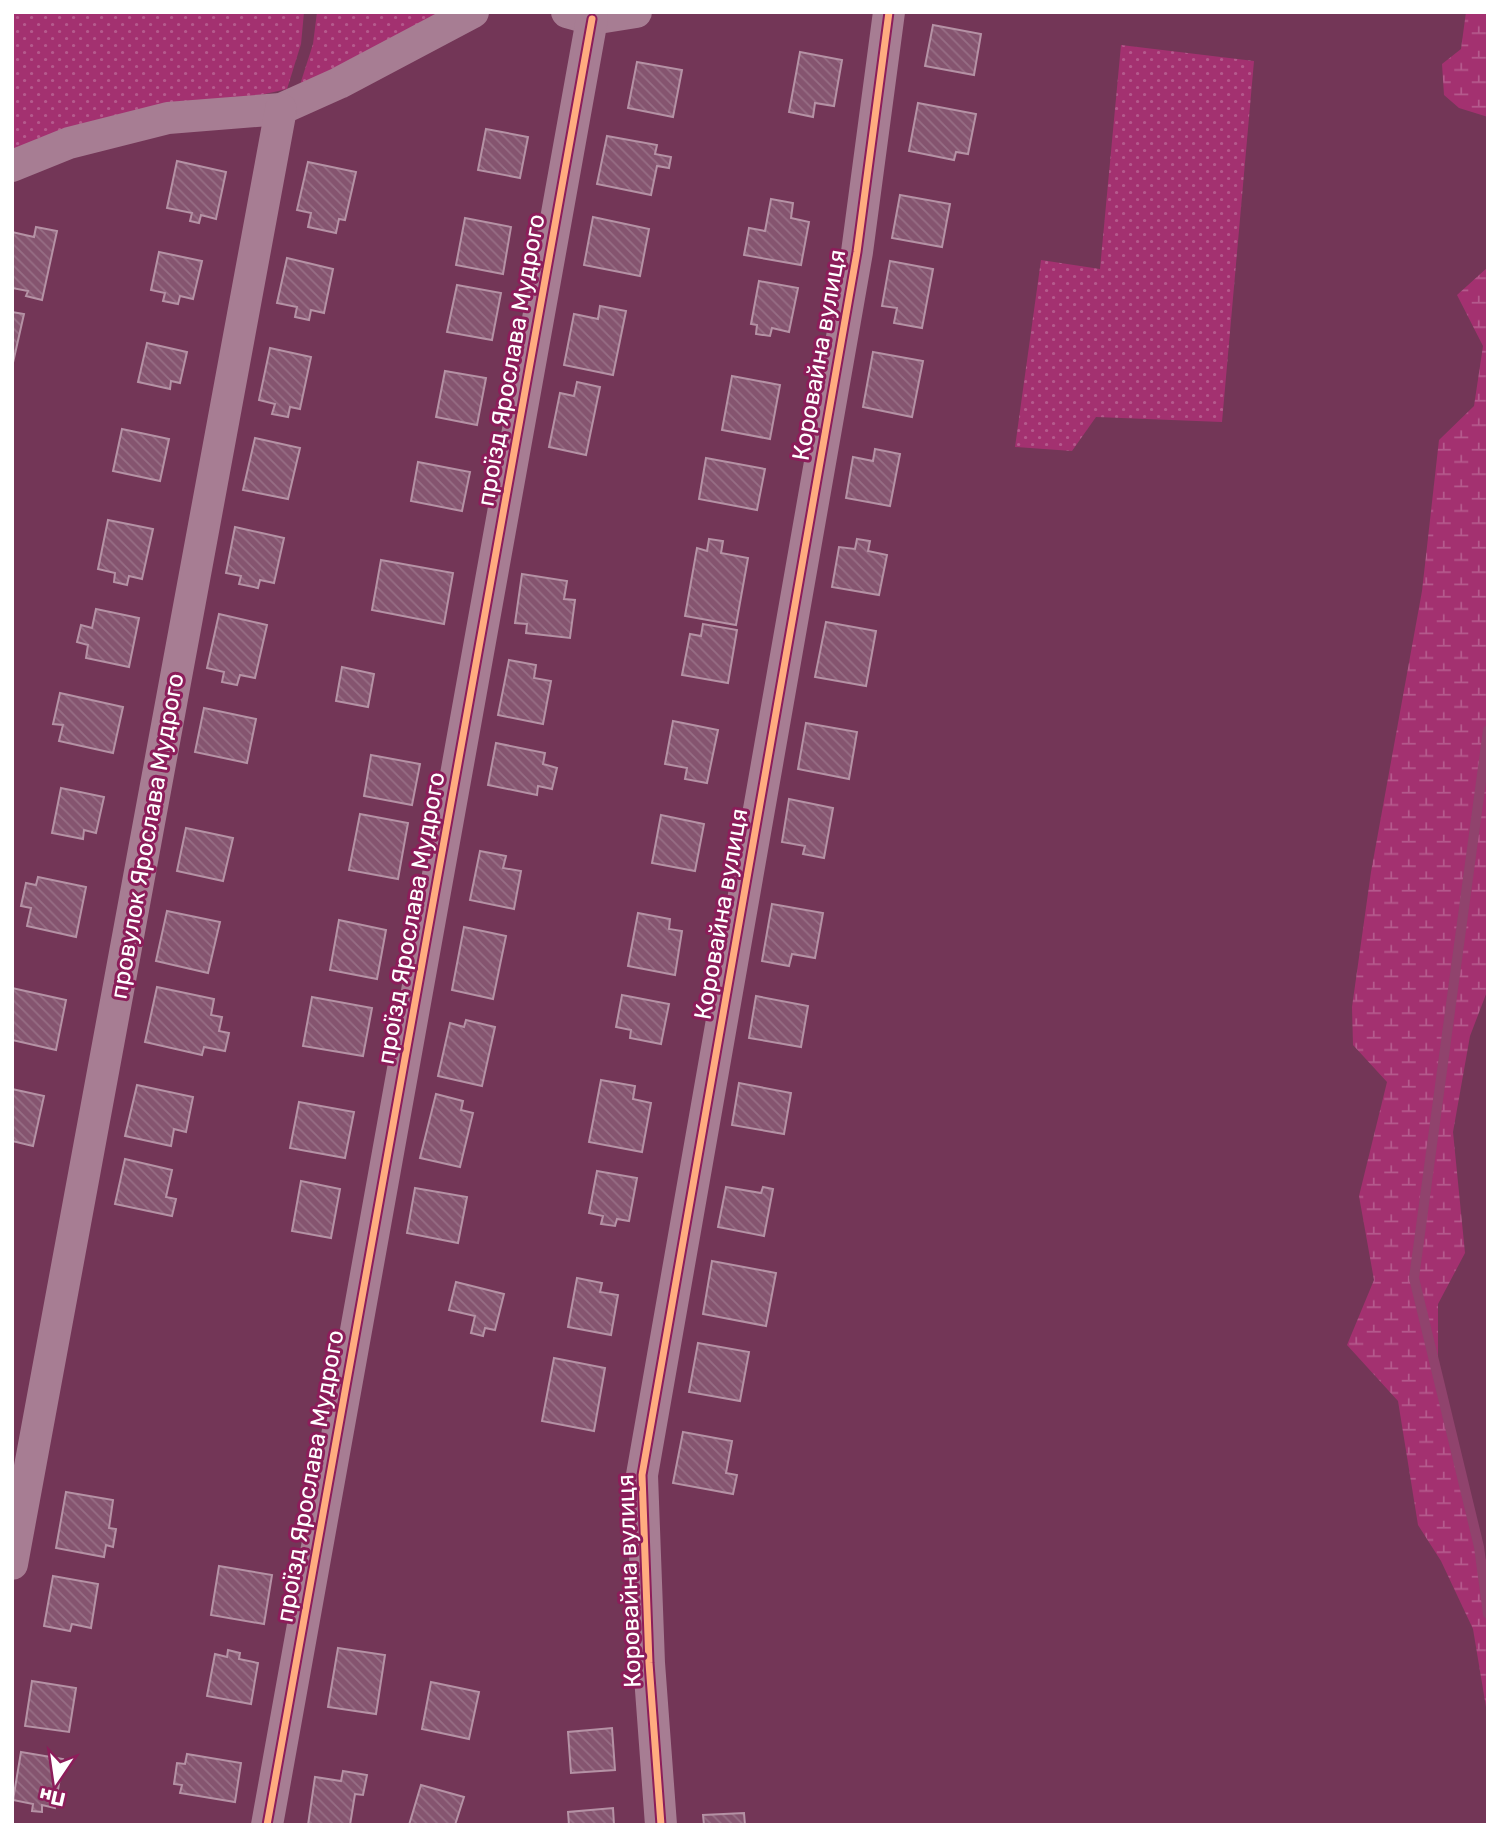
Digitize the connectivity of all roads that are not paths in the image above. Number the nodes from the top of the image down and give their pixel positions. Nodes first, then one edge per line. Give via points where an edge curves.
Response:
1 (472, 12) edge
2 (636, 12) edge
3 (889, 12) edge
4 (579, 16) edge
5 (281, 109) junction
6 (12, 166) edge
7 (12, 1564) edge
8 (267, 1825) edge
9 (662, 1825) edge

1 - 5 street
2 - 4 street
3 - 9 street, Коровайна вулиця via 857,252 642,1475 649,1663
4 - 8 street, проїзд Ярослава Мудрого
5 - 6 street via 168,118 69,143
5 - 7 street, провулок Ярослава Мудрого

